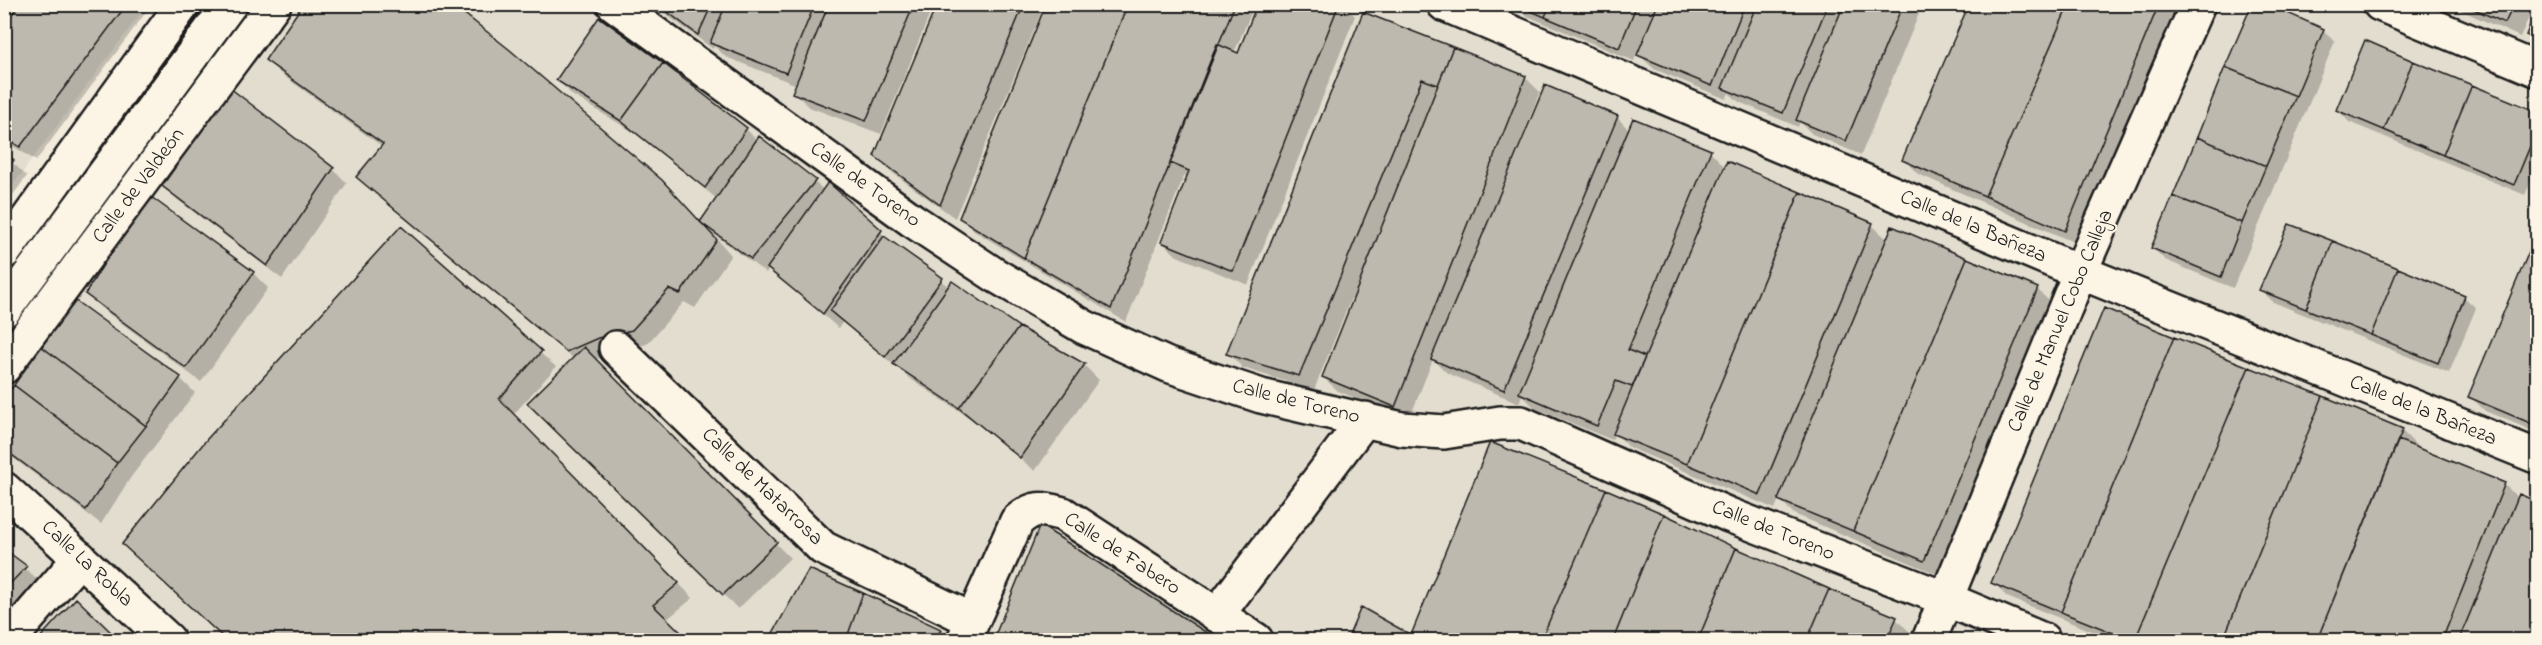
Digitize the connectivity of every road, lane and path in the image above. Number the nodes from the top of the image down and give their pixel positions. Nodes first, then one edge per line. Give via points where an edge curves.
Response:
1 (183, 4) edge
2 (230, 4) edge
3 (274, 4) edge
4 (614, 4) edge
5 (1444, 4) edge
6 (2198, 4) edge
7 (2379, 4) edge
8 (2538, 70) edge
9 (4, 252) edge
10 (2080, 272) junction
11 (4, 310) edge
12 (616, 348) dead end
13 (4, 367) edge
14 (1365, 419) junction
15 (2538, 457) edge
16 (4, 489) edge
17 (80, 558) junction
18 (1946, 599) junction
19 (1217, 615) junction
20 (968, 630) edge
21 (9, 640) edge
22 (168, 640) edge
23 (1256, 640) edge
24 (1929, 640) edge
25 (2043, 640) edge

1 - 9 street
2 - 11 street
3 - 13 street, Calle de Valdeón
4 - 14 street, Calle de Toreno via 912,220 1084,327 1168,365 1261,396
5 - 10 street, Calle de la Bañeza
6 - 10 street, Calle de Manuel Cobo Calleja
7 - 8 street
10 - 15 street, Calle de la Bañeza
10 - 18 street, Calle de Manuel Cobo Calleja
12 - 20 street, Calle de Matarrosa via 823,548
14 - 18 street, Calle de Toreno via 1402,429 1444,432 1521,423 1729,515
14 - 19 street
16 - 17 street, Calle La Robla
17 - 21 street
17 - 22 street, Calle La Robla
18 - 24 street, Calle de Manuel Cobo Calleja
18 - 25 street, Calle de Toreno
19 - 20 street, Calle de Fabero via 1062,514 1044,509 1029,511 1017,520
19 - 23 street, Calle de Fabero

